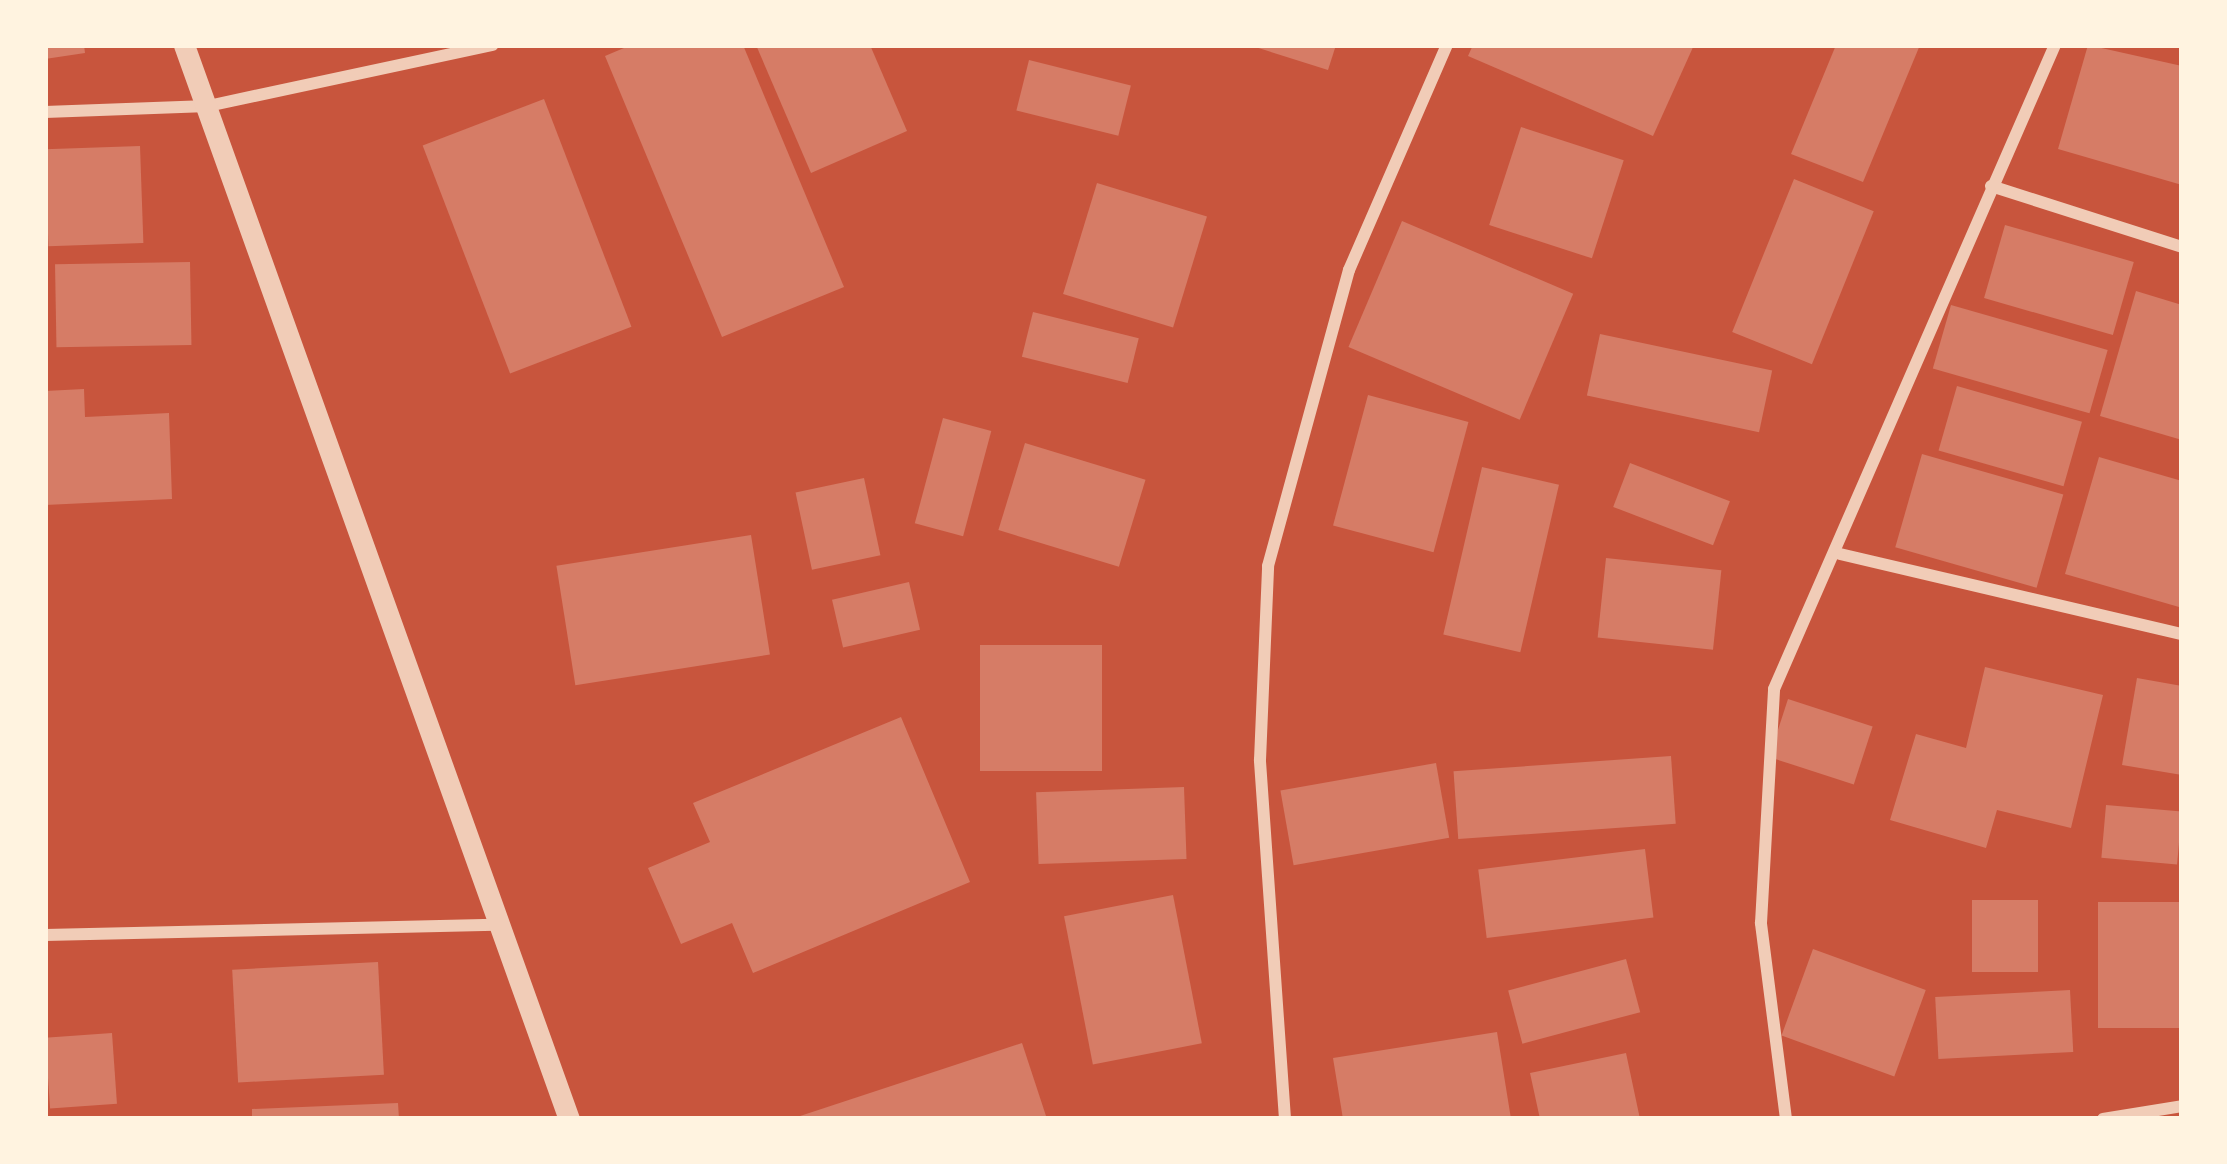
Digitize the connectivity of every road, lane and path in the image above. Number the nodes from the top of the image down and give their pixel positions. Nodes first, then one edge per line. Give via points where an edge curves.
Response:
1 (184, 45) edge
2 (493, 45) edge
3 (1447, 45) edge
4 (2055, 45) edge
5 (208, 106) junction
6 (45, 112) edge
7 (1990, 186) junction
8 (2182, 248) edge
9 (1840, 554) junction
10 (2182, 634) edge
11 (495, 925) junction
12 (45, 934) edge
13 (2182, 1106) edge
14 (568, 1119) edge
15 (1285, 1119) edge
16 (1786, 1119) edge
17 (2103, 1119) edge

1 - 5 street
2 - 5 street
3 - 15 street via 1349,270 1268,566 1260,760
4 - 7 street
5 - 6 street
5 - 11 street
7 - 8 street
7 - 9 street
9 - 10 street
9 - 16 street via 1807,599 1766,728 1761,923
11 - 12 street
11 - 14 street
13 - 17 street

